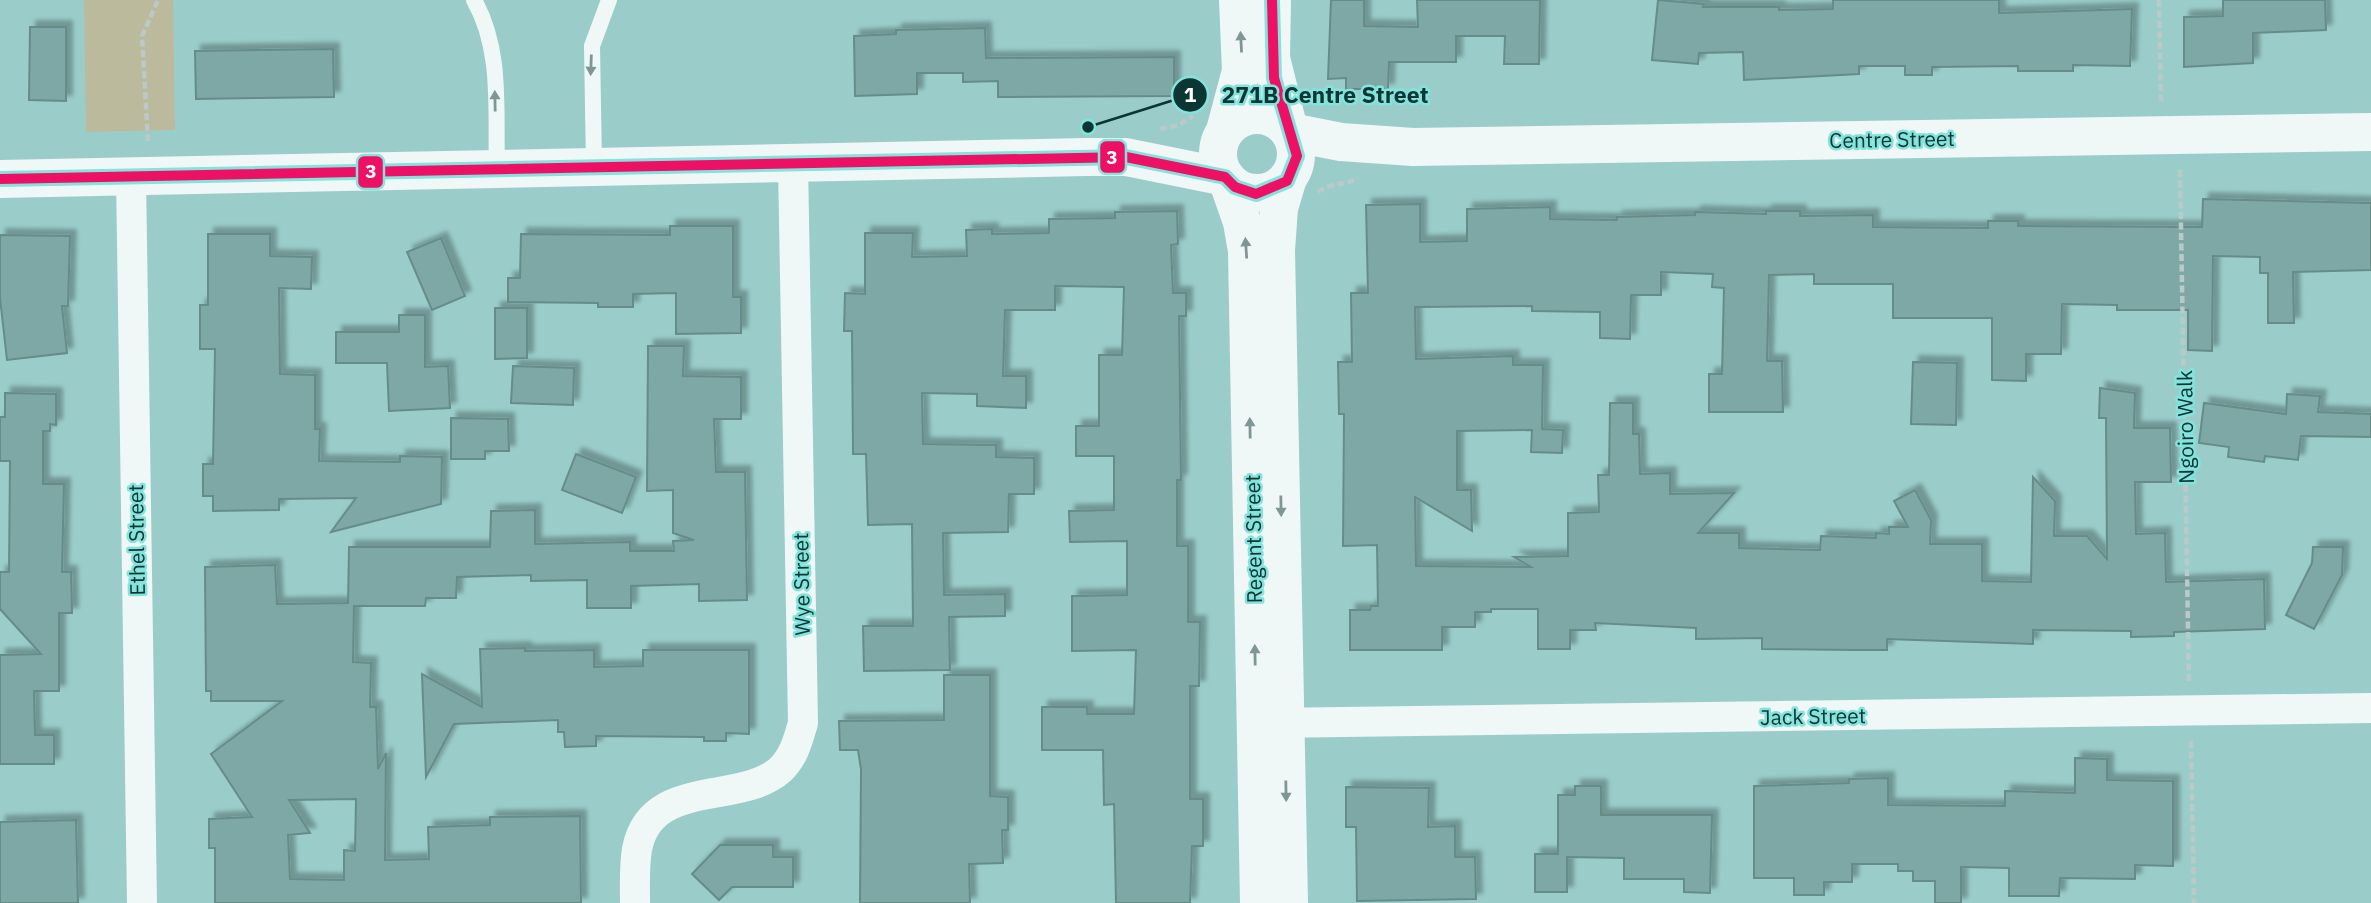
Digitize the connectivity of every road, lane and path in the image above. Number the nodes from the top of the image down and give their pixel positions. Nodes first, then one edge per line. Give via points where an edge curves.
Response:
1 (158, 0) edge
2 (474, 0) edge
3 (609, 0) edge
4 (1238, 0) edge
5 (1272, 0) edge
6 (2159, 0) edge
7 (2161, 101) dead end
8 (1216, 125) junction
9 (1155, 131) dead end
10 (1290, 131) junction
11 (2371, 132) edge
12 (148, 141) dead end
13 (1413, 147) junction
14 (1126, 157) junction
15 (793, 163) junction
16 (594, 166) junction
17 (497, 169) junction
18 (2180, 170) dead end
19 (131, 176) junction
20 (1362, 176) dead end
21 (1226, 178) junction
22 (0, 179) edge
23 (1295, 187) junction
24 (2189, 685) dead end
25 (2371, 708) edge
26 (1270, 723) junction
27 (2191, 741) dead end
28 (142, 903) edge
29 (635, 903) edge
30 (1259, 903) edge
31 (1289, 903) edge
32 (2194, 903) edge

1 - 12 path via 142,36
17 -> 2 lane via 494,60 487,26
3 -> 16 lane via 592,46
8 -> 4 street via 1241,71
5 - 10 street via 1273,71
6 - 7 path
8 - 9 path via 1186,121
8 - 10 street via 1257,114 1269,116
8 - 14 street
8 - 21 street via 1218,155
10 - 13 street, Centre Street via 1341,142
10 - 23 street via 1297,156
11 - 13 street, Centre Street
13 - 23 street, Centre Street via 1348,155
14 - 15 street
14 - 21 street
15 - 16 street
15 - 29 street, Wye Street via 803,723 796,750 761,782 700,793 658,813 637,847
16 - 17 street
17 - 19 street
18 - 24 path, Ngoiro Walk
19 - 22 street
19 - 28 street, Ethel Street
20 - 23 path via 1351,182
21 - 23 street via 1235,187 1256,194
26 -> 21 street, Regent Street via 1247,251
23 -> 26 street, Regent Street via 1279,208 1276,250
25 - 26 street, Jack Street
26 - 30 street, Regent Street
26 -> 31 street, Regent Street
27 - 32 path

